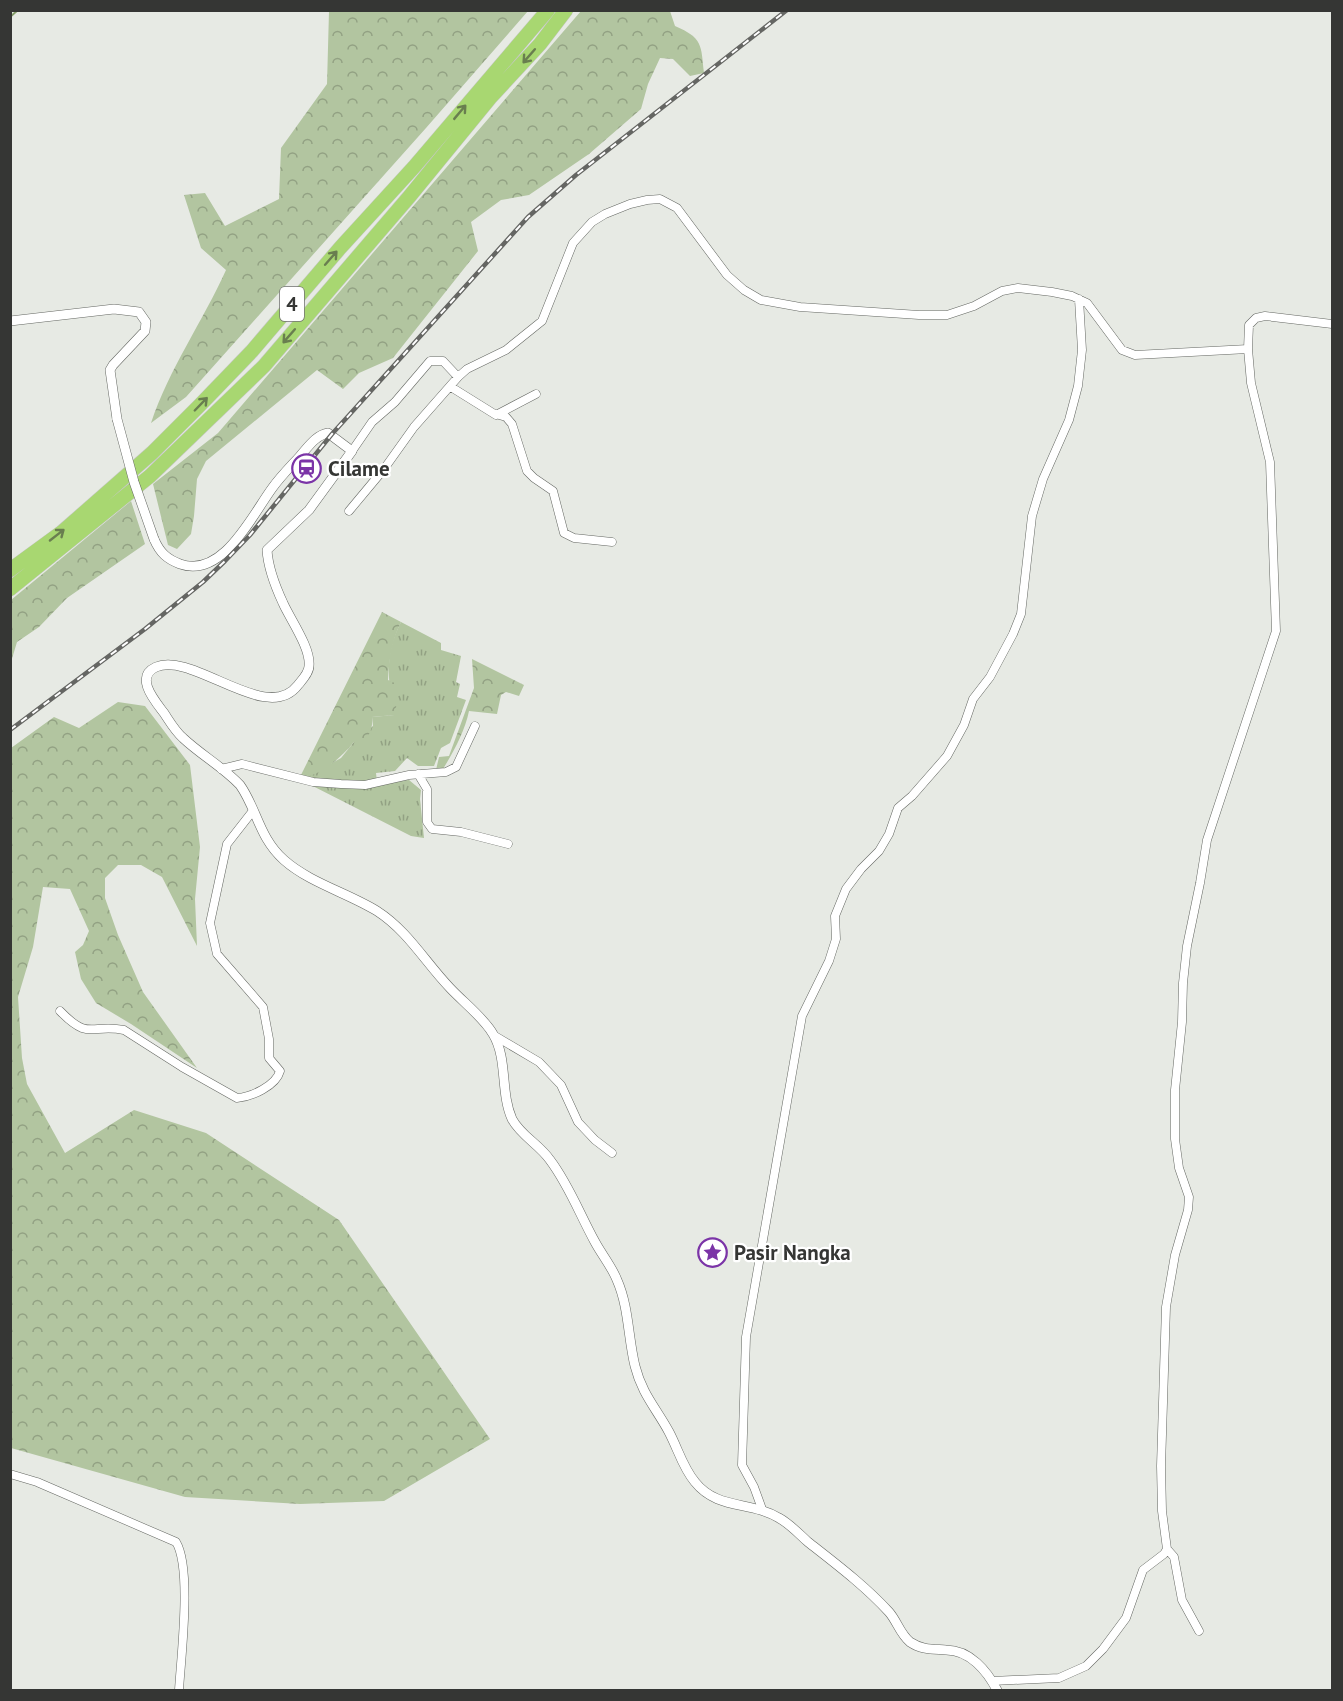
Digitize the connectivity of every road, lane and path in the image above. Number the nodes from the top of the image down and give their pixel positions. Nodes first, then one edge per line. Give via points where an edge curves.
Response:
1 (548, 10) edge
2 (566, 10) edge
3 (1079, 299) junction
4 (10, 321) edge
5 (1332, 324) edge
6 (1248, 349) junction
7 (458, 377) junction
8 (451, 387) junction
9 (536, 394) dead end
10 (499, 415) junction
11 (352, 451) junction
12 (349, 511) dead end
13 (612, 542) dead end
14 (10, 570) edge
15 (10, 589) edge
16 (475, 726) dead end
17 (221, 769) junction
18 (418, 774) junction
19 (252, 812) junction
20 (508, 844) dead end
21 (60, 1011) dead end
22 (495, 1036) junction
23 (612, 1153) dead end
24 (10, 1474) edge
25 (762, 1509) junction
26 (1167, 1549) junction
27 (1199, 1631) dead end
28 (992, 1681) junction
29 (179, 1690) edge
30 (997, 1690) edge

14 -> 1 highway, 4 via 62,532 201,405
2 -> 15 highway, 4 via 264,366 150,476
3 - 6 street via 1093,310 1127,353
3 - 7 street via 1017,288 1002,291 960,312 938,315 800,307 761,300 727,275 677,208 660,199 647,200 613,210 592,222 573,243 543,321 506,350
3 - 25 street via 1082,351 1078,386 1032,516 1021,614 990,677 973,699 947,756 898,808 879,851 846,889 835,916 836,939 830,961 802,1016 746,1337 742,1465
4 - 11 street, bridge via 114,309 142,314 145,331 110,370 117,419 154,539 164,555 187,566 214,561 246,528 274,486 316,438 328,433
5 - 6 street via 1265,315 1249,325
6 - 26 street via 1251,383 1269,462 1276,631 1207,840 1187,946 1175,1129 1179,1168 1189,1197 1166,1307 1161,1466
7 - 8 street
7 - 11 street via 443,361 430,361 372,422
8 - 10 street
8 - 12 street via 414,427
9 - 10 street
10 - 13 street via 512,424 530,475 553,491 564,533 574,538
11 - 17 street via 309,510 267,550 281,600 309,660 308,672 297,687 290,693 263,697 172,665 159,666 147,675 150,693 181,737
16 - 18 street via 452,770
17 - 18 street via 242,764 313,782 365,785
17 - 19 street via 246,794
18 - 20 street via 427,789 427,818 432,829
19 - 21 street via 227,844 210,923 217,954 263,1007 269,1058 280,1071 278,1078 253,1094 237,1098 124,1030 83,1029
19 - 22 street via 285,861 375,909 400,928 446,985
22 - 23 street via 539,1062 561,1085 578,1122
22 - 25 street via 512,1117 520,1131 556,1167 617,1278 645,1395 687,1470 694,1482 716,1500
24 - 29 street via 38,1482 176,1542 185,1573
25 - 28 street via 780,1518 859,1581 888,1611 910,1642 928,1649 962,1653
26 - 27 street via 1173,1557 1182,1600
26 - 28 street via 1143,1570 1126,1618 1086,1666 1059,1678
28 - 30 street

